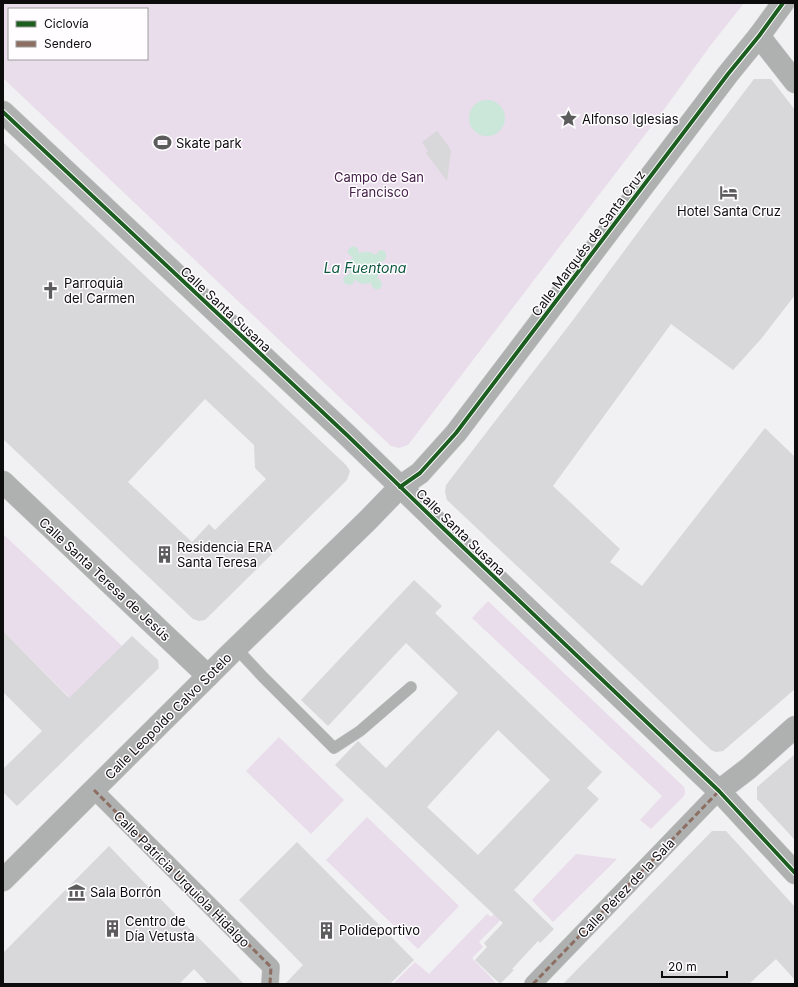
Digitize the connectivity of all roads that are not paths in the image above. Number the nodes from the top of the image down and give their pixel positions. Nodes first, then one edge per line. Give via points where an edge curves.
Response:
1 (783, 3) edge
2 (759, 36) junction
3 (795, 82) edge
4 (3, 112) edge
5 (3, 482) edge
6 (400, 487) junction
7 (334, 553) joint
8 (236, 648) junction
9 (208, 676) junction
10 (411, 687) dead end
11 (795, 727) edge
12 (94, 790) junction
13 (719, 791) junction
14 (795, 873) edge
15 (3, 880) edge
16 (270, 984) edge
17 (534, 984) edge

1 - 2 street, Calle Marqués de Santa Cruz
2 - 3 street
2 - 6 street, Calle Marqués de Santa Cruz via 456,433 420,473
4 - 6 street, Calle Santa Susana
5 - 9 street, Calle Santa Teresa de Jesús
6 - 7 street, Calle Marqués de Santa Cruz
6 - 13 street, Calle Santa Susana
7 - 8 street, Calle Leopoldo Calvo Sotelo
8 - 9 street, Calle Leopoldo Calvo Sotelo
8 - 10 lane via 334,748 360,732
9 - 12 street, Calle Leopoldo Calvo Sotelo
11 - 13 street
12 - 15 street, Calle Leopoldo Calvo Sotelo
12 - 16 street, Calle Patricia Urquiola Hidalgo via 271,967
13 - 14 street, Calle Santa Susana
13 - 17 street, Calle Pérez de la Sala

